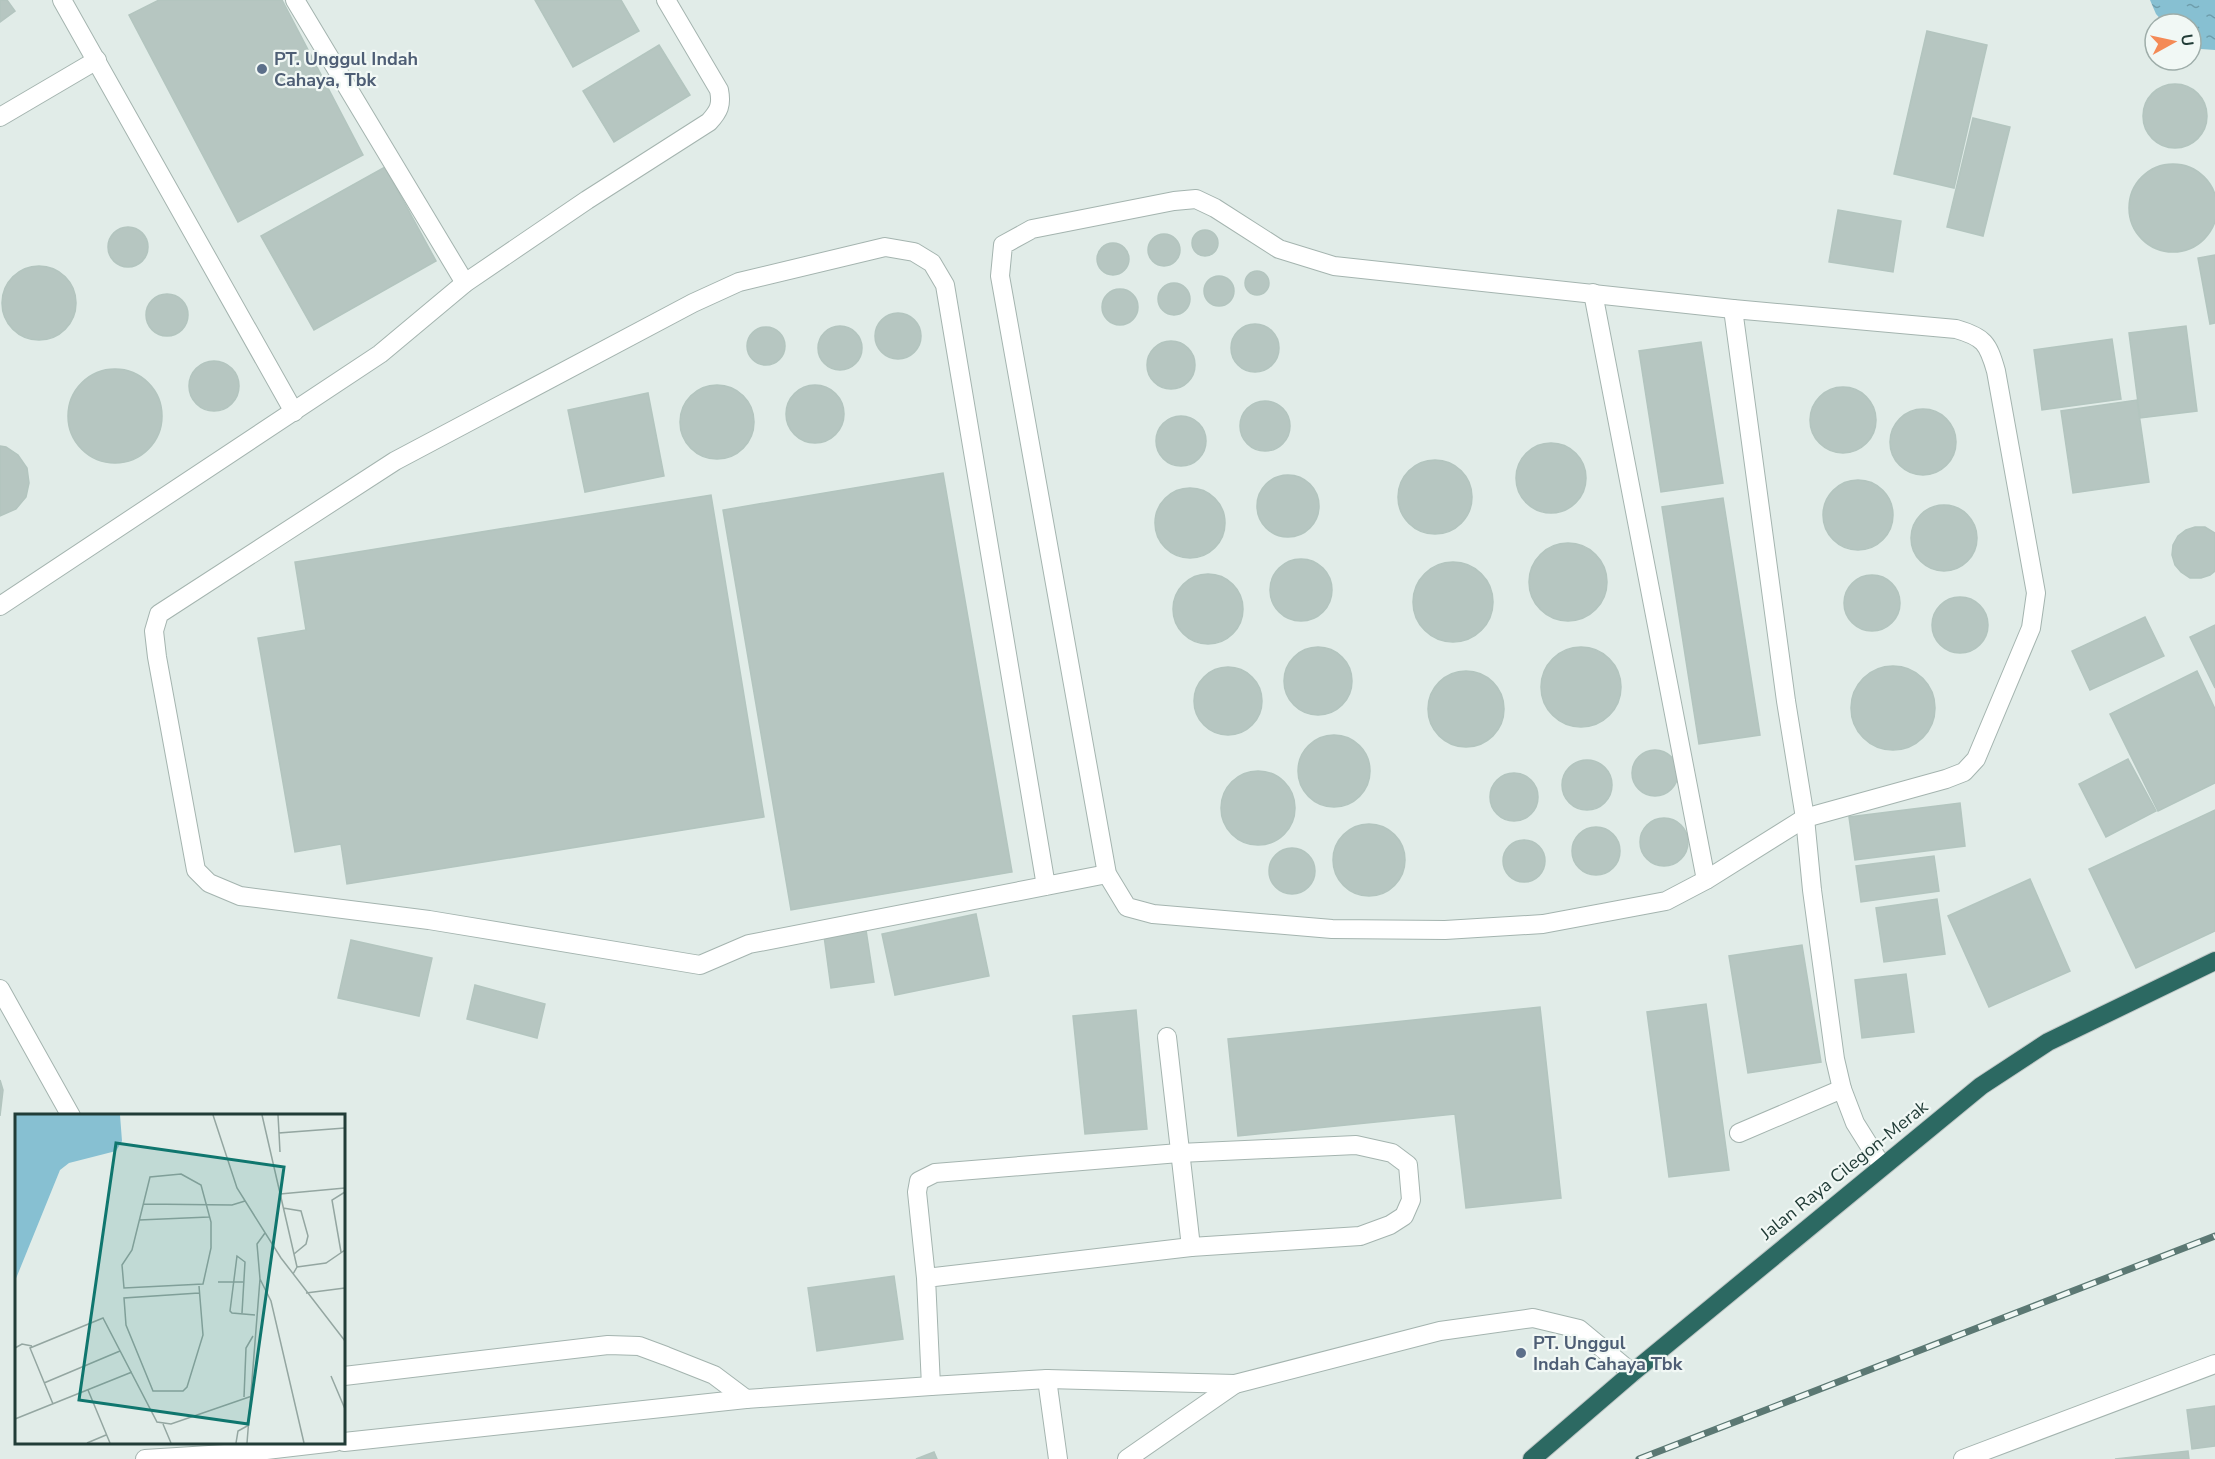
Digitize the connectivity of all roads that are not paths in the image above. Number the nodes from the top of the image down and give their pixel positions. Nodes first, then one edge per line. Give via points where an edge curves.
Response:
1 (62, 0) edge
2 (295, 0) edge
3 (666, 0) edge
4 (97, 60) junction
5 (0, 117) edge
6 (465, 283) junction
7 (1593, 293) junction
8 (1733, 309) junction
9 (294, 412) junction
10 (0, 606) edge
11 (1805, 818) junction
12 (1107, 874) junction
13 (1706, 880) junction
14 (1046, 886) junction
15 (2215, 961) edge
16 (0, 989) edge
17 (1167, 1037) dead end
18 (1842, 1089) junction
19 (70, 1114) edge
20 (1739, 1133) dead end
21 (1179, 1153) junction
22 (1882, 1166) junction
23 (1191, 1247) junction
24 (926, 1278) junction
25 (2215, 1364) edge
26 (1632, 1373) junction
27 (345, 1376) edge
28 (1047, 1379) junction
29 (1235, 1384) junction
30 (931, 1386) junction
31 (746, 1399) junction
32 (345, 1442) edge
33 (316, 1444) edge
34 (239, 1448) edge
35 (1974, 1457) edge
36 (145, 1459) edge
37 (1058, 1459) edge
38 (1127, 1459) edge
39 (1532, 1459) edge

1 - 4 street
2 - 6 street
3 - 6 street via 719,90 719,111 709,122
4 - 5 street
4 - 9 street
6 - 9 street via 380,354
7 - 8 street
7 - 12 street via 1334,266 1279,249 1196,199 1032,229 1004,245 1000,276
7 - 13 street
8 - 11 street
8 - 11 street via 1956,330 1983,340 1996,371 2036,593 2031,628 1976,759 1964,772
9 - 10 street
11 - 13 street
11 - 18 street via 1813,902
12 - 13 street via 1127,907 1153,914 1332,929 1445,930 1543,924 1666,901
12 - 14 street
14 - 14 street via 945,285 932,263 914,252 885,247 739,282 693,303 395,460 159,614 154,631 157,657 196,870 209,883 240,896 429,920 700,965 749,944
15 - 22 highway, Jalan Raya Cilegon-Merak via 2048,1042 1980,1086
16 - 19 street
17 - 21 street
18 - 20 street
18 - 22 street via 1855,1123
21 - 23 street
21 - 23 street via 1356,1145 1392,1153 1408,1166 1411,1184 1411,1200 1404,1216 1360,1236
21 - 24 street via 935,1173 919,1181 917,1191
22 - 26 highway, Jalan Raya Cilegon-Merak
23 - 24 street
24 - 30 street
25 - 35 street
26 - 29 street via 1579,1329 1533,1318 1440,1331
26 - 39 highway, Jalan Raya Cilegon-Merak
27 - 31 street via 608,1346 639,1346 714,1375
28 - 29 street
28 - 30 street
28 - 37 street
29 - 38 street
30 - 31 street
31 - 32 street
33 - 34 street
34 - 36 street

